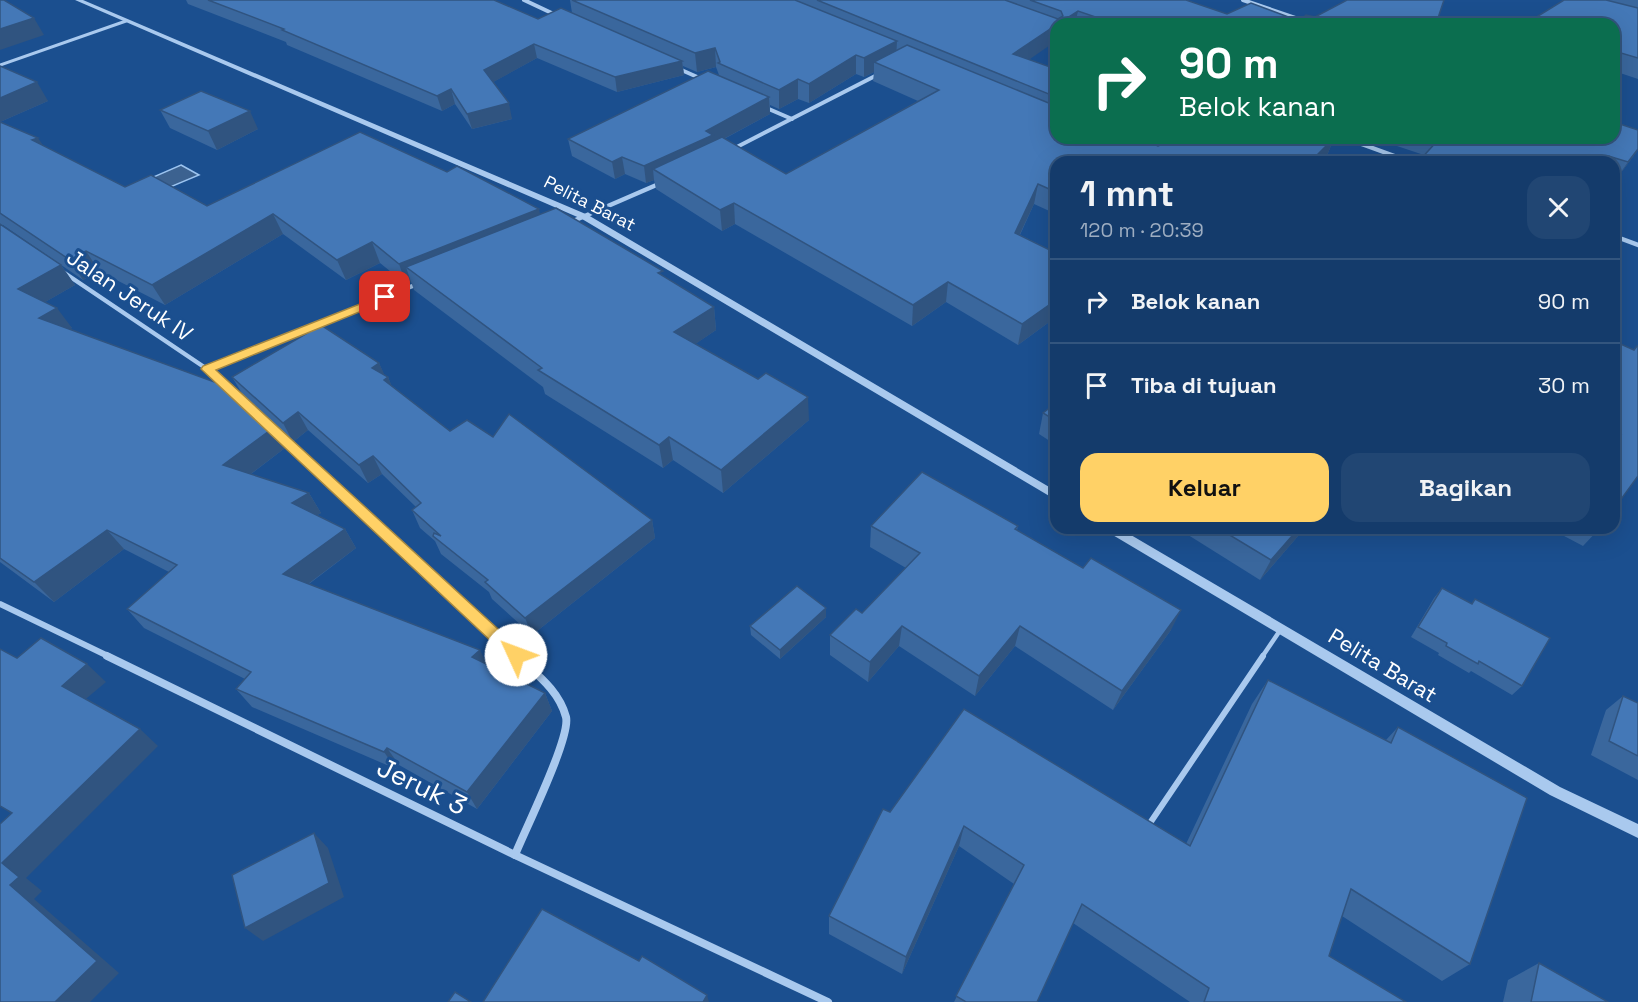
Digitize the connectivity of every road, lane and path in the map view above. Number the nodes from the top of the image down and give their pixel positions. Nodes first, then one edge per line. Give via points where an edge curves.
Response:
1 (78, 0) edge
2 (524, 0) edge
3 (1243, 0) edge
4 (564, 18) edge
5 (1296, 18) edge
6 (126, 21) junction
7 (666, 63) edge
8 (0, 65) edge
9 (886, 70) edge
10 (708, 82) edge
11 (760, 105) edge
12 (792, 119) junction
13 (1362, 144) edge
14 (723, 154) edge
15 (1394, 156) edge
16 (671, 178) edge
17 (585, 217) junction
18 (563, 226) edge
19 (1620, 238) edge
20 (1638, 245) edge
21 (59, 269) edge
22 (430, 279) edge
23 (207, 369) junction
24 (233, 393) edge
25 (267, 424) edge
26 (1050, 492) edge
27 (1120, 534) edge
28 (0, 604) edge
29 (1281, 629) junction
30 (1147, 828) edge
31 (1638, 831) edge
32 (515, 855) junction
33 (828, 1002) edge

1 - 6 street, Pelita Barat
2 - 4 street
3 - 5 street
6 - 8 lane
6 - 17 street, Pelita Barat
7 - 10 street
9 - 12 street
11 - 12 street
12 - 14 street
13 - 15 street
16 - 17 street
17 - 18 street
17 - 26 street, Pelita Barat
19 - 20 street
21 - 23 street, Jalan Jeruk IV
22 - 23 street
23 - 24 street, Jalan Jeruk IV
25 - 32 street via 551,687 561,703 567,719 563,741
27 - 29 street, Pelita Barat
28 - 32 street, Jeruk 3
29 - 30 lane
29 - 31 street, Pelita Barat via 1555,791
32 - 33 street, Jeruk 3

